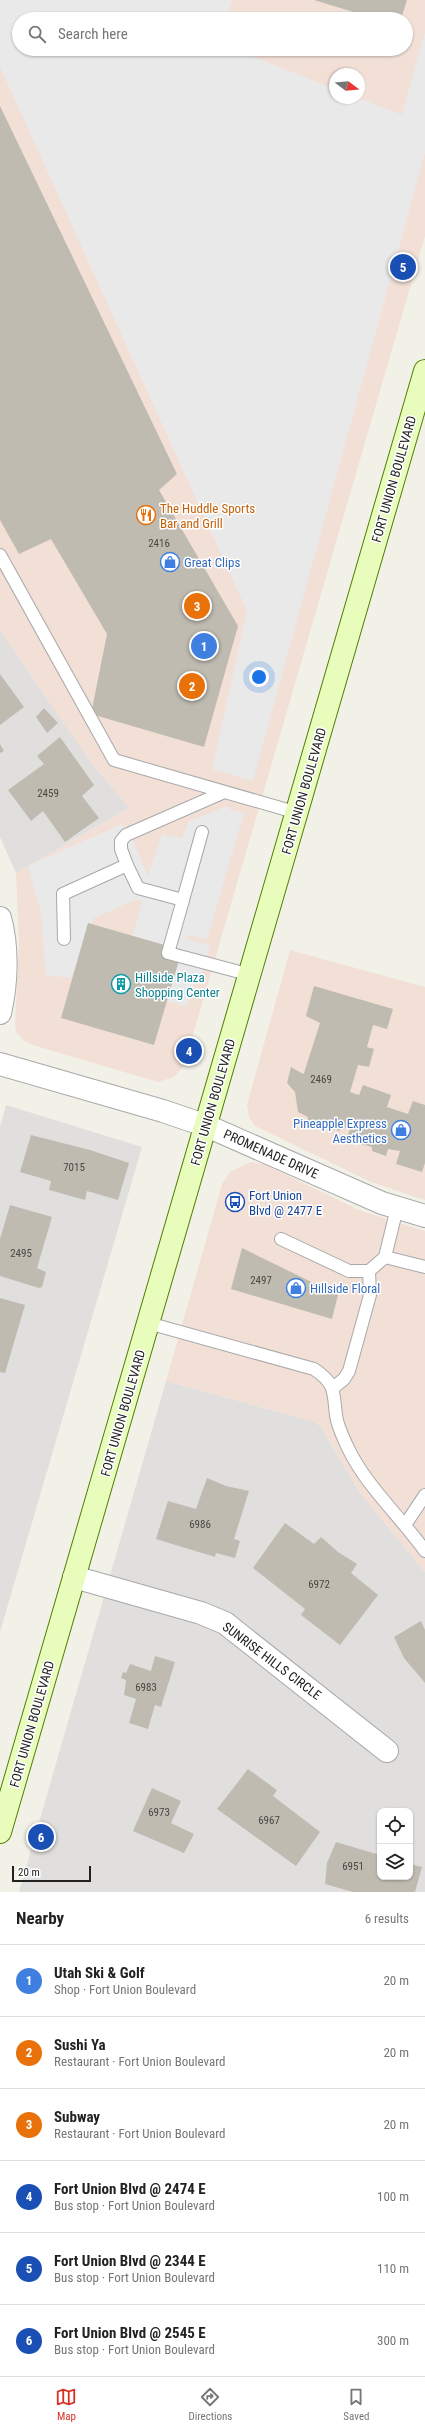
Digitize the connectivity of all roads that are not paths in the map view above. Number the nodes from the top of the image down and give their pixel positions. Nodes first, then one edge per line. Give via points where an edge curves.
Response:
1 (425, 371) edge
2 (0, 555) edge
3 (222, 792) junction
4 (298, 813) junction
5 (202, 832) dead end
6 (127, 865) junction
7 (183, 900) junction
8 (0, 918) edge
9 (64, 939) dead end
10 (251, 975) junction
11 (0, 1013) edge
12 (0, 1064) edge
13 (207, 1126) junction
14 (397, 1208) junction
15 (425, 1216) edge
16 (281, 1239) dead end
17 (385, 1257) junction
18 (425, 1267) edge
19 (369, 1271) junction
20 (148, 1323) junction
21 (333, 1388) junction
22 (425, 1495) edge
23 (405, 1525) junction
24 (425, 1551) edge
25 (74, 1577) junction
26 (387, 1751) dead end
27 (0, 1832) edge

1 - 4 main road, FORT UNION BOULEVARD
2 - 3 lane via 114,760
3 - 4 lane
3 - 6 lane via 126,835 121,841 121,848
4 - 10 main road, FORT UNION BOULEVARD
5 - 7 lane
6 - 7 lane via 138,888
6 - 9 lane via 63,894
7 - 10 lane via 168,953
8 - 11 street via 5,969
10 - 13 main road, FORT UNION BOULEVARD
12 - 13 street, PROMENADE DRIVE
13 - 14 street, PROMENADE DRIVE via 382,1204
13 - 20 main road, FORT UNION BOULEVARD
14 - 15 street, PROMENADE DRIVE
14 - 17 lane
16 - 19 lane via 349,1271
17 - 18 lane
17 - 19 lane
19 - 21 lane via 370,1295 349,1370 344,1379
20 - 21 lane via 314,1369 327,1378
20 - 25 main road, FORT UNION BOULEVARD
21 - 23 lane via 336,1416 347,1447 361,1470
22 - 23 lane
23 - 24 lane
25 - 26 street, SUNRISE HILLS CIRCLE via 200,1613 225,1623
25 - 27 main road, FORT UNION BOULEVARD

